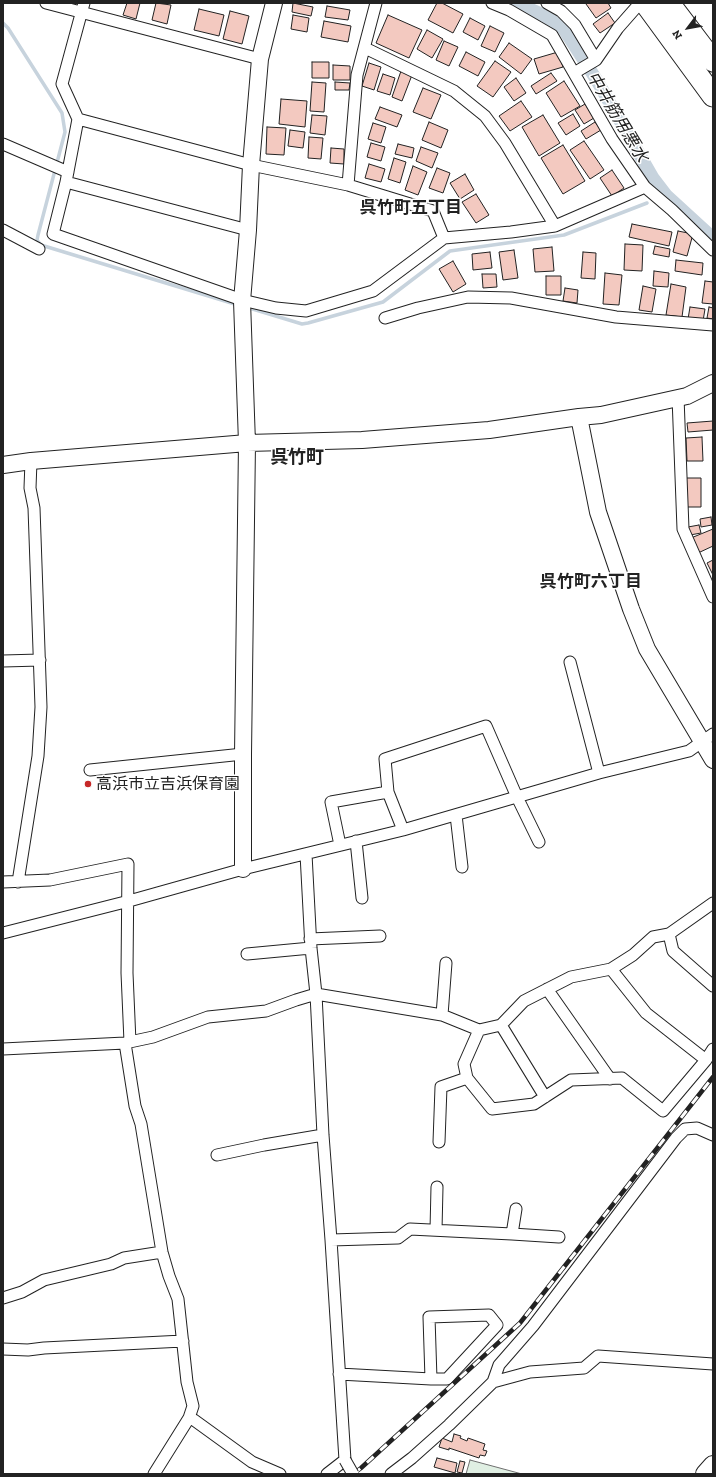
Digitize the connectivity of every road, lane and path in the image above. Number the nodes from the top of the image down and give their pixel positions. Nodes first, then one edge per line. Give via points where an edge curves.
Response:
1 (46, 3) edge
2 (274, 3) edge
3 (376, 3) edge
4 (492, 3) edge
5 (547, 3) edge
6 (640, 3) edge
7 (645, 3) edge
8 (669, 3) edge
9 (83, 8) edge
10 (365, 48) junction
11 (260, 59) junction
12 (596, 60) junction
13 (713, 61) edge
14 (574, 74) junction
15 (713, 96) edge
16 (78, 119) junction
17 (3, 144) edge
18 (251, 165) junction
19 (66, 175) junction
20 (348, 185) junction
21 (645, 187) junction
22 (555, 226) junction
23 (3, 230) edge
24 (248, 230) junction
25 (444, 238) junction
26 (39, 249) dead end
27 (713, 250) edge
28 (242, 306) junction
29 (385, 318) dead end
30 (713, 325) edge
31 (713, 382) edge
32 (678, 397) junction
33 (579, 417) junction
34 (247, 443) junction
35 (31, 461) junction
36 (3, 465) edge
37 (713, 597) edge
38 (40, 660) junction
39 (3, 661) edge
40 (570, 662) dead end
41 (707, 737) edge
42 (243, 754) junction
43 (713, 760) edge
44 (90, 770) dead end
45 (599, 774) junction
46 (388, 792) junction
47 (516, 797) junction
48 (456, 815) junction
49 (403, 830) junction
50 (356, 841) junction
51 (539, 842) dead end
52 (340, 845) junction
53 (306, 854) junction
54 (462, 867) dead end
55 (243, 869) junction
56 (3, 882) edge
57 (18, 882) junction
58 (362, 898) dead end
59 (129, 901) junction
60 (713, 903) edge
61 (3, 933) edge
62 (669, 934) junction
63 (380, 936) dead end
64 (310, 944) junction
65 (247, 954) dead end
66 (446, 963) dead end
67 (611, 969) junction
68 (713, 986) edge
69 (547, 989) junction
70 (316, 994) junction
71 (442, 1015) junction
72 (501, 1025) junction
73 (479, 1030) junction
74 (127, 1042) junction
75 (3, 1049) edge
76 (713, 1049) edge
77 (706, 1060) junction
78 (467, 1078) junction
79 (610, 1079) junction
80 (545, 1097) junction
81 (323, 1135) junction
82 (713, 1135) edge
83 (440, 1142) dead end
84 (217, 1155) dead end
85 (438, 1187) dead end
86 (516, 1209) dead end
87 (436, 1230) junction
88 (512, 1234) junction
89 (559, 1237) dead end
90 (331, 1240) junction
91 (162, 1252) junction
92 (3, 1298) edge
93 (183, 1341) junction
94 (3, 1348) edge
95 (713, 1364) edge
96 (339, 1374) junction
97 (431, 1379) junction
98 (493, 1382) junction
99 (189, 1418) junction
100 (345, 1460) junction
101 (713, 1464) edge
102 (154, 1474) edge
103 (280, 1474) edge
104 (327, 1474) edge
105 (353, 1474) edge
106 (391, 1474) edge
107 (705, 1474) edge

1 - 9 street
2 - 11 street
3 - 10 street
4 - 14 street via 552,35
5 - 12 street via 561,11 575,25
6 - 12 street via 618,28
7 - 15 highway
8 - 13 highway
9 - 11 street
9 - 16 street via 62,84
10 - 20 street via 357,75
10 - 22 street via 454,91 485,116 505,143
11 - 18 street
12 - 14 street
14 - 21 street via 612,139
16 - 18 street
16 - 19 street
17 - 19 street via 48,163
18 - 20 street
18 - 24 street
19 - 24 street
19 - 28 street via 53,234
20 - 25 street via 433,211
21 - 22 street
21 - 27 street
22 - 25 street
23 - 26 street
24 - 28 street
25 - 28 street via 373,291 365,294 306,312
28 - 34 street
29 - 30 street via 468,297 511,298 616,317
31 - 32 street via 686,396
32 - 33 street via 601,415
32 - 37 street via 683,529
33 - 34 street via 489,430 362,440
33 - 41 street via 598,512 647,649
34 - 35 street
34 - 42 street
35 - 36 street
35 - 38 street via 30,488 34,508
38 - 39 street
38 - 57 street via 38,756
40 - 45 street
41 - 43 street
41 - 45 street via 689,751
42 - 44 street
42 - 55 street
45 - 47 street
46 - 47 street via 384,759 486,726
46 - 49 street
46 - 52 street via 331,802
47 - 48 street
47 - 51 street
48 - 49 street
48 - 54 street
49 - 50 street
50 - 52 street
50 - 58 street
52 - 53 street
53 - 55 street
53 - 64 street
55 - 59 street
56 - 57 street
57 - 59 street via 50,880 128,864
59 - 61 street
59 - 74 street
60 - 62 street
62 - 67 street via 653,937 633,955
62 - 68 street via 673,951
63 - 64 street
64 - 65 street
64 - 70 street
66 - 71 street
67 - 69 street via 571,977
67 - 77 street via 646,1013
69 - 72 street via 524,1001
69 - 79 street
70 - 71 street
70 - 74 street via 266,1010 208,1017 153,1037
70 - 81 street
71 - 73 street
72 - 73 street
72 - 80 street
73 - 78 street via 464,1064
74 - 75 street
74 - 91 street via 135,1106 141,1124
76 - 77 street
77 - 79 street via 663,1111 622,1078
78 - 80 street via 492,1109 534,1104
78 - 83 street via 441,1087
79 - 80 street via 571,1080
81 - 84 street
81 - 90 street
82 - 98 street via 696,1128 685,1129 676,1138 533,1326 499,1365
85 - 87 street
86 - 88 street
87 - 88 street
87 - 90 street via 410,1229 398,1238
88 - 89 street
90 - 96 street
91 - 92 street via 124,1258 112,1264 44,1280 22,1292
91 - 93 street via 178,1299
93 - 94 street via 28,1350
93 - 99 street via 187,1382 193,1406
95 - 98 street via 598,1356 584,1368 530,1372
96 - 97 street
96 - 100 street
97 - 97 street via 447,1379 496,1325 489,1315 429,1317
98 - 106 street via 449,1425
99 - 102 street
99 - 103 street via 252,1462
100 - 104 street
100 - 105 street, bridge
101 - 107 main road

